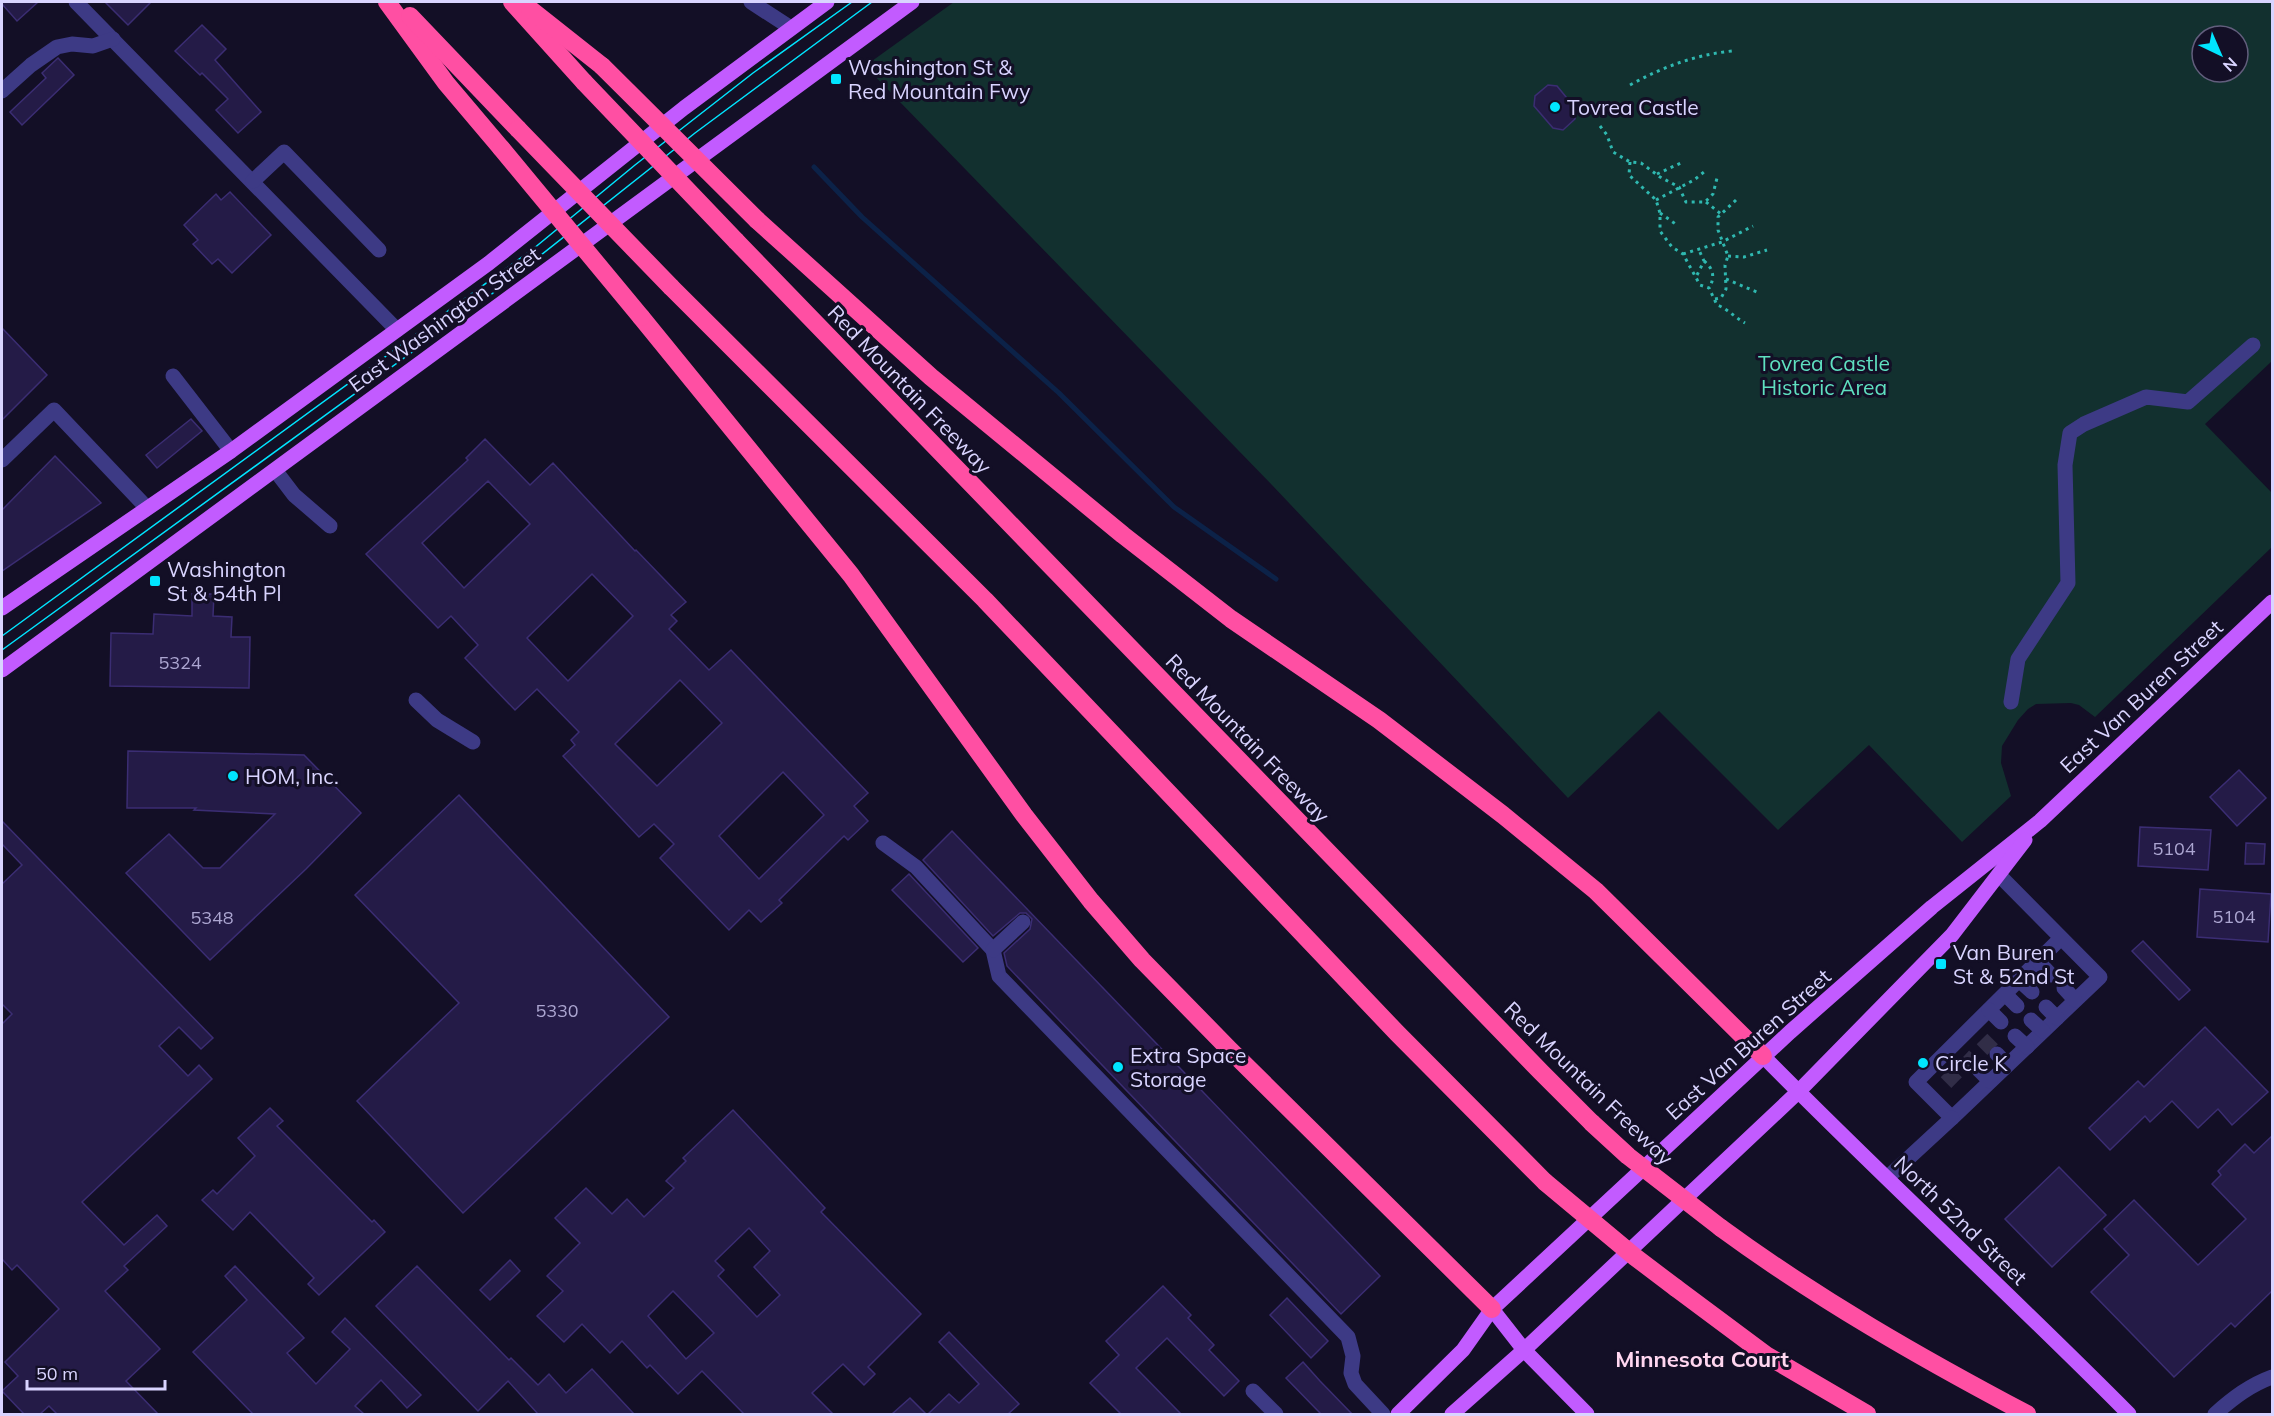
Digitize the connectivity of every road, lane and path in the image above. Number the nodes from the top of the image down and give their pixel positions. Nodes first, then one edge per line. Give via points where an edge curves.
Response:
1 (76, 2) edge
2 (387, 2) edge
3 (396, 2) edge
4 (512, 2) edge
5 (520, 2) edge
6 (751, 2) edge
7 (827, 2) edge
8 (912, 2) edge
9 (791, 28) junction
10 (113, 39) junction
11 (1732, 51) dead end
12 (1630, 86) dead end
13 (2, 91) edge
14 (1600, 126) dead end
15 (1630, 162) junction
16 (1683, 162) dead end
17 (1704, 172) dead end
18 (1656, 174) junction
19 (1717, 178) dead end
20 (253, 182) junction
21 (1679, 187) junction
22 (1737, 199) dead end
23 (1656, 200) junction
24 (1705, 202) junction
25 (1660, 213) junction
26 (1721, 214) junction
27 (1677, 225) dead end
28 (1753, 226) dead end
29 (1722, 242) junction
30 (379, 250) dead end
31 (1699, 250) junction
32 (1767, 250) dead end
33 (1683, 254) junction
34 (1728, 256) junction
35 (1704, 261) junction
36 (1697, 275) junction
37 (1726, 279) junction
38 (1709, 288) junction
39 (1759, 293) dead end
40 (1715, 299) junction
41 (1745, 322) dead end
42 (397, 330) junction
43 (2253, 345) dead end
44 (173, 376) dead end
45 (231, 451) junction
46 (4, 452) edge
47 (274, 470) junction
48 (147, 508) junction
49 (330, 525) dead end
50 (2272, 602) edge
51 (2, 608) edge
52 (2, 670) edge
53 (416, 700) dead end
54 (2011, 702) dead end
55 (473, 742) dead end
56 (2040, 821) junction
57 (883, 843) dead end
58 (1999, 875) junction
59 (1023, 922) dead end
60 (2061, 938) junction
61 (993, 950) junction
62 (2038, 962) junction
63 (2051, 975) dead end
64 (2019, 980) junction
65 (2064, 988) dead end
66 (2031, 992) dead end
67 (2005, 994) junction
68 (2076, 1000) junction
69 (2017, 1006) dead end
70 (1989, 1010) junction
71 (2031, 1020) dead end
72 (2001, 1022) dead end
73 (2043, 1031) junction
74 (1763, 1056) junction
75 (1961, 1087) tunnel mouth
76 (1798, 1092) junction
77 (1972, 1098) junction
78 (1952, 1118) junction
79 (1887, 1178) junction
80 (1492, 1309) junction
81 (1524, 1350) junction
82 (2272, 1377) edge
83 (1253, 1391) dead end
84 (1276, 1414) edge
85 (1383, 1414) edge
86 (1398, 1414) edge
87 (1452, 1414) edge
88 (1587, 1414) edge
89 (1867, 1414) edge
90 (2027, 1414) edge
91 (2128, 1414) edge
92 (2215, 1414) edge

1 - 10 street
2 - 80 highway, bridge via 446,83 851,575 1024,816 1091,901 1229,1049
3 - 89 highway, bridge via 671,286 992,608 1397,1033 1545,1182 1635,1257 1766,1355
4 - 90 highway, Red Mountain Freeway, bridge via 736,241 1592,1123 1628,1156 1782,1273 1865,1325
5 - 74 highway, bridge via 602,66 757,220 931,377 1231,619 1379,720 1503,815 1596,891
6 - 9 street
7 - 9 main road, East Washington Street
8 - 47 main road, East Washington Street
9 - 42 main road, East Washington Street
10 - 13 street via 93,46 57,46
10 - 20 street
11 - 12 path via 1662,68
14 - 15 path via 1613,152
15 - 18 path via 1641,163
15 - 23 path via 1629,175
16 - 18 path
17 - 21 path
18 - 21 path
19 - 24 path via 1713,194
20 - 30 street via 284,152
20 - 42 street
21 - 23 path
21 - 24 path via 1686,202
22 - 26 path
23 - 25 path
24 - 26 path
25 - 27 path
25 - 33 path via 1660,231
26 - 29 path via 1718,230
28 - 29 path
29 - 31 path
29 - 34 path
31 - 33 path
31 - 35 path
32 - 34 path via 1744,257
33 - 36 path
34 - 37 path
35 - 36 path
35 - 38 path via 1713,272
36 - 38 path via 1700,285
37 - 39 path
37 - 40 path via 1726,289 1721,298
38 - 40 path
40 - 41 path via 1717,305
42 - 45 main road, East Washington Street
43 - 54 street via 2188,402 2146,397 2070,434 2066,465 2068,583 2018,659
44 - 45 street
45 - 48 main road, East Washington Street
46 - 48 street via 54,410
47 - 49 street via 294,495
47 - 52 main road, East Washington Street
48 - 51 main road, East Washington Street
50 - 56 main road, East Van Buren Street
53 - 55 street via 437,720
56 - 58 main road, East Van Buren Street
56 - 74 main road, East Van Buren Street via 1932,907
57 - 61 street via 916,867
58 - 60 street
58 - 76 main road, East Van Buren Street via 1952,935
59 - 61 street
60 - 62 street
60 - 68 street via 2100,977
61 - 85 street via 999,976 1347,1337 1355,1384
62 - 63 street
62 - 64 street
64 - 66 street
64 - 67 street
65 - 68 street
67 - 69 street
67 - 70 street
68 - 73 street via 2052,1012
70 - 72 street
70 - 78 street via 1976,1034 1941,1067 1916,1082
71 - 73 street
73 - 77 street via 2021,1041 1984,1075
74 - 76 main road, North 52nd Street
74 - 80 main road, East Van Buren Street
75 - 77 street
76 - 79 main road, North 52nd Street
76 - 81 main road, East Van Buren Street
77 - 78 street
78 - 79 street
79 - 91 main road, North 52nd Street
80 - 81 main road
80 - 86 main road, East Van Buren Street via 1463,1350
81 - 87 main road, East Van Buren Street
81 - 88 main road
82 - 92 street via 2234,1396
83 - 84 street

